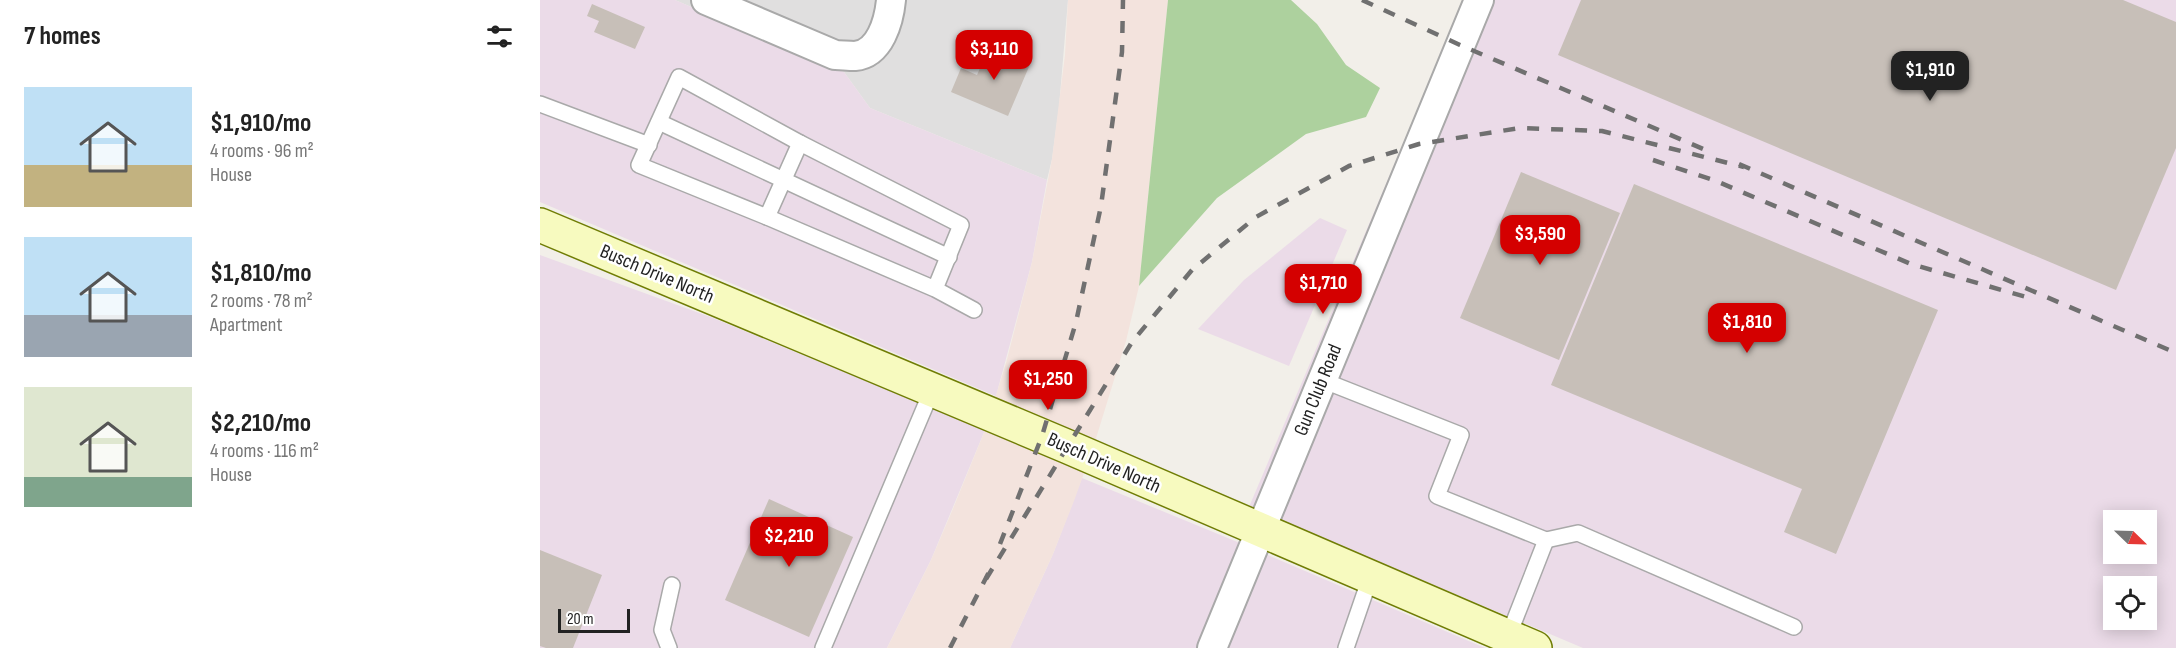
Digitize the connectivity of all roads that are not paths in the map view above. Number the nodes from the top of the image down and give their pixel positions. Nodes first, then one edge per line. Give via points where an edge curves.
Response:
1 (706, 0) edge
2 (891, 0) edge
3 (1479, 0) edge
4 (540, 104) edge
5 (659, 122) junction
6 (800, 143) junction
7 (649, 145) junction
8 (783, 180) junction
9 (767, 217) junction
10 (540, 225) edge
11 (949, 257) junction
12 (935, 289) junction
13 (974, 310) dead end
14 (1322, 380) junction
15 (932, 390) junction
16 (1261, 532) junction
17 (1546, 540) junction
18 (1370, 578) junction
19 (672, 585) dead end
20 (1794, 627) dead end
21 (1521, 642) edge
22 (669, 648) edge
23 (823, 648) edge
24 (1212, 648) edge
25 (1346, 648) edge

1 - 2 street via 835,55 857,56 869,51 881,38
3 - 14 street, Gun Club Road
4 - 7 lane
5 - 6 lane via 679,77
5 - 7 lane
5 - 8 lane
6 - 8 lane
6 - 11 lane via 961,225
7 - 9 lane via 639,165
8 - 9 lane
8 - 11 lane
9 - 12 lane
10 - 15 street, Busch Drive North
11 - 12 lane
12 - 13 lane
14 - 16 street, Gun Club Road
14 - 17 lane via 1461,435 1437,496
15 - 16 street, Busch Drive North
15 - 23 lane
16 - 18 street, Busch Drive North
16 - 24 street, Gun Club Road
17 - 20 lane via 1578,533
17 - 21 lane
18 - 21 street, Busch Drive North
18 - 25 lane
19 - 22 lane via 663,630

